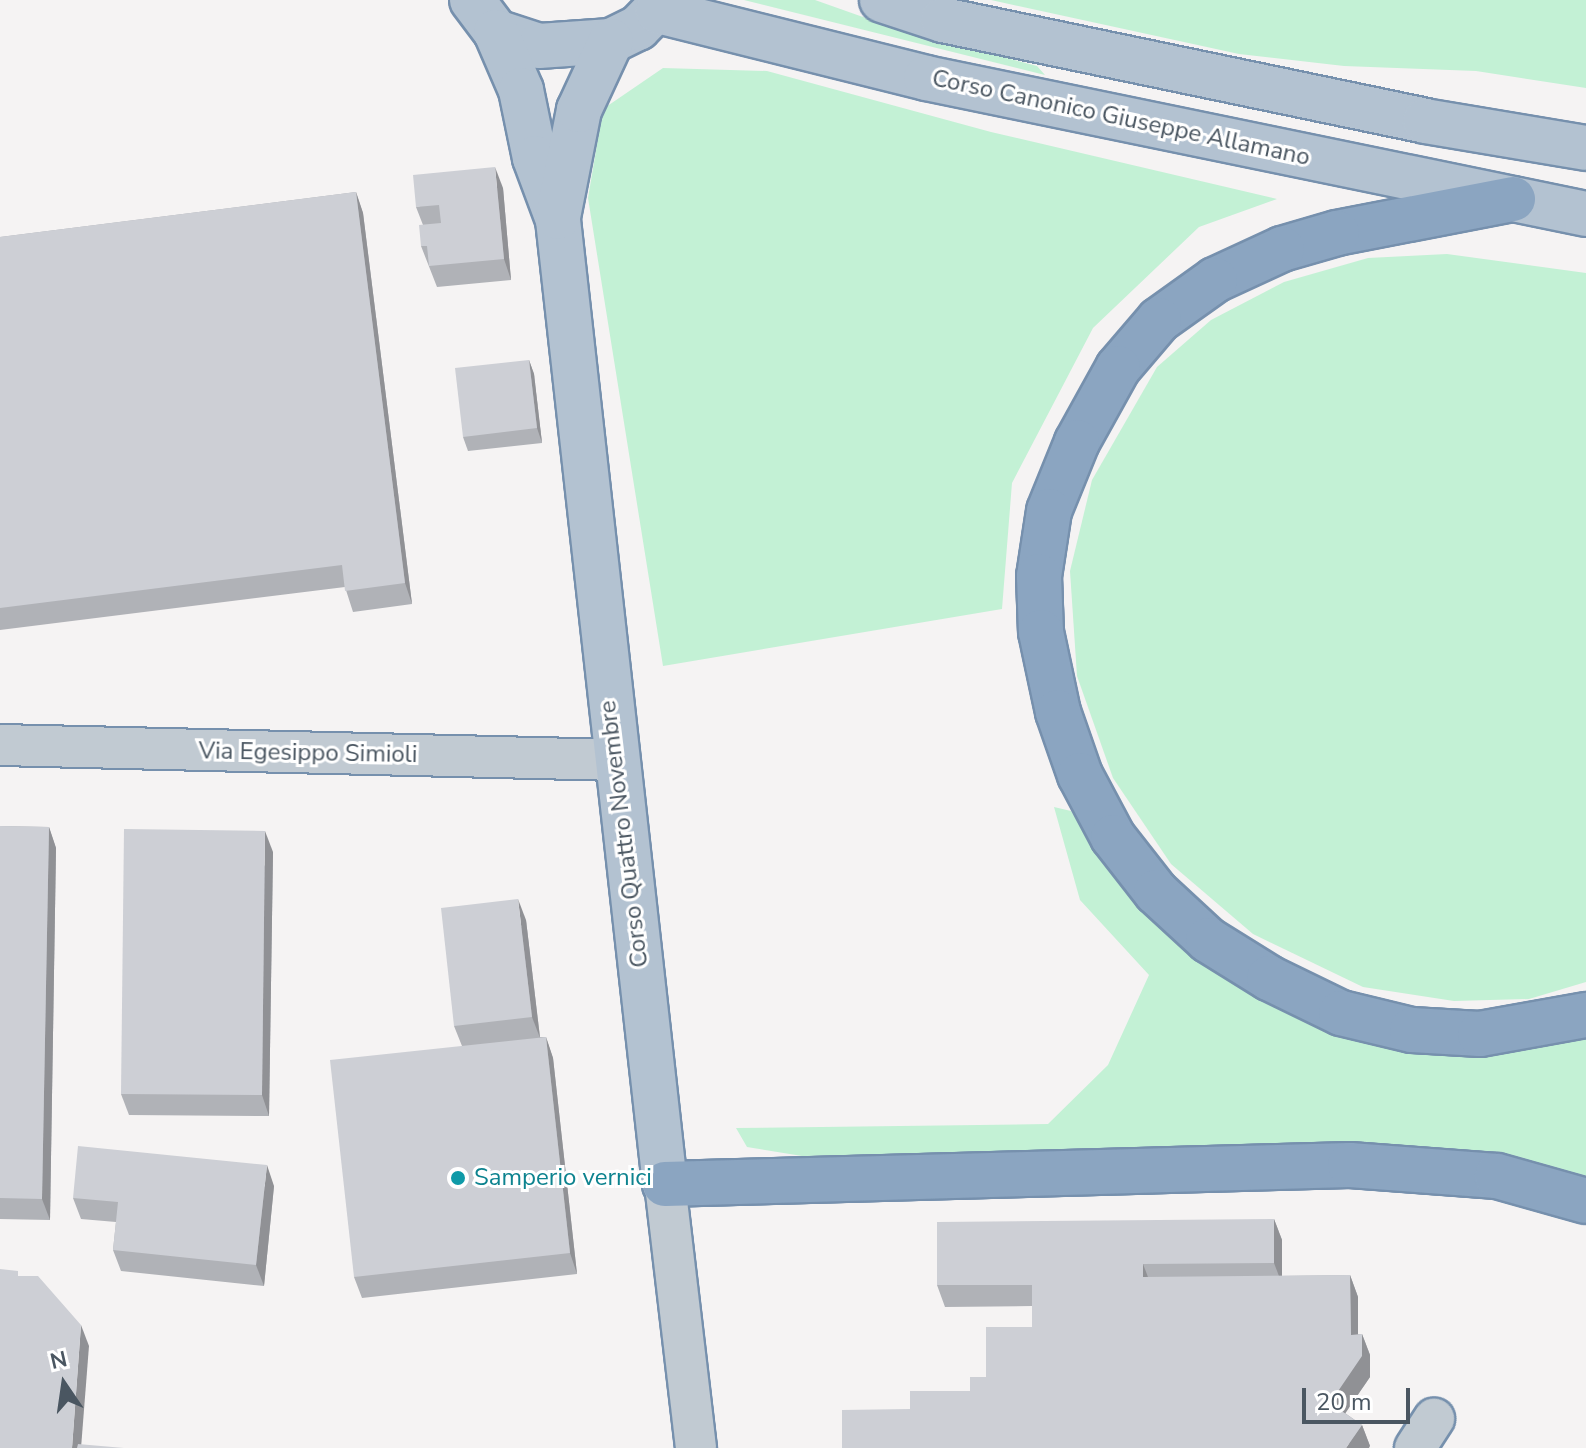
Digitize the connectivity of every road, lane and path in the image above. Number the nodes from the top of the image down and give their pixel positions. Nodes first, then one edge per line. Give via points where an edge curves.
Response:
1 (882, 0) edge
2 (662, 6) edge
3 (484, 16) edge
4 (611, 41) junction
5 (1586, 148) edge
6 (1513, 199) junction
7 (1586, 214) edge
8 (558, 220) junction
9 (0, 745) edge
10 (616, 760) junction
11 (1586, 1015) edge
12 (665, 1184) junction
13 (1586, 1201) edge
14 (696, 1448) edge

1 - 5 main road via 990,30 1425,121
2 - 4 main road
2 - 6 main road, Corso Canonico Giuseppe Allamano via 926,78
3 - 4 main road via 539,46
3 - 8 main road, Corso Quattro Novembre via 521,90 535,158
4 - 8 main road, Corso Quattro Novembre via 579,110
6 - 7 main road, Corso Canonico Giuseppe Allamano
6 - 11 highway via 1337,233 1282,249 1215,280 1159,320 1118,368 1077,442 1049,511 1039,576 1041,632 1062,725 1080,775 1113,837 1156,892 1208,940 1341,1013 1412,1030 1480,1034
8 - 10 main road, Corso Quattro Novembre
9 - 10 street, Via Egesippo Simioli
10 - 12 main road, Corso Quattro Novembre
12 - 13 highway via 1350,1165 1497,1176
12 - 14 street, Corso Quattro Novembre

